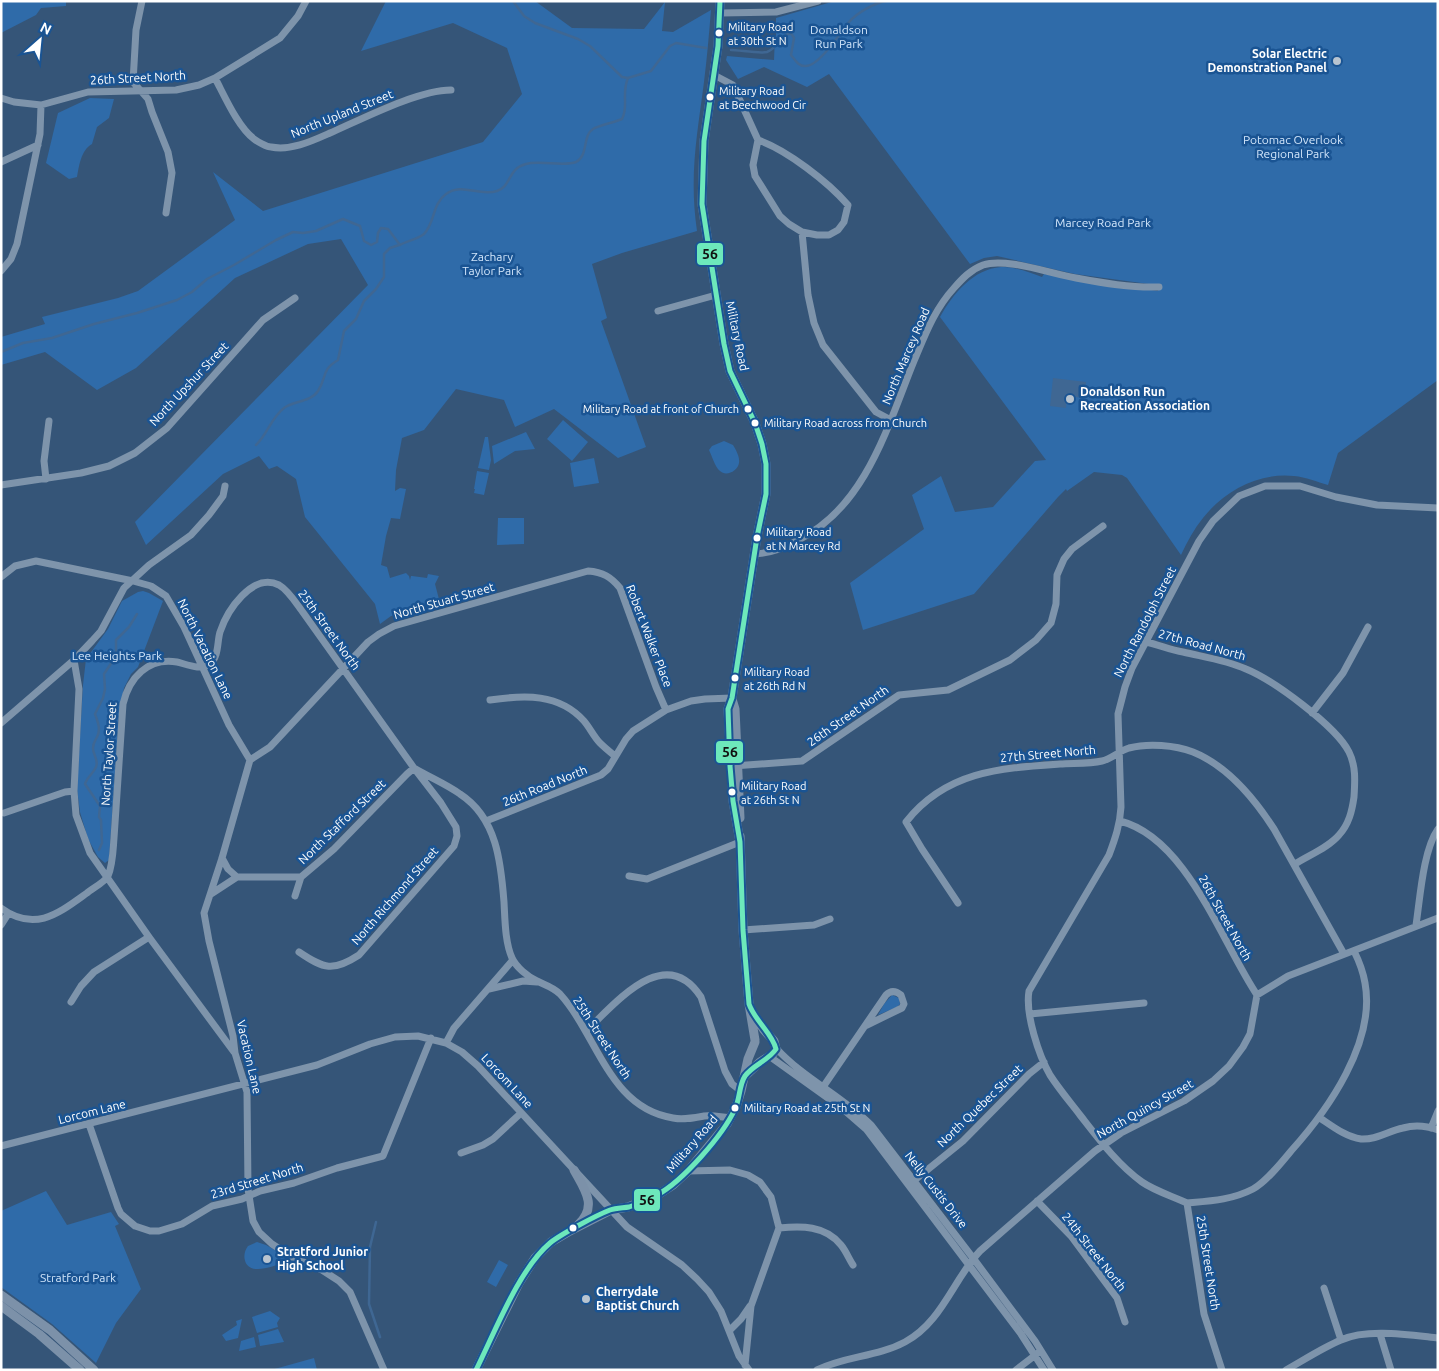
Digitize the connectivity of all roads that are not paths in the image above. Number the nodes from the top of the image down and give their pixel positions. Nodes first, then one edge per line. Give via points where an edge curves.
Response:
1 (142, 1) edge
2 (306, 1) edge
3 (720, 1) edge
4 (818, 1) edge
5 (721, 12) junction
6 (714, 75) junction
7 (216, 78) junction
8 (140, 90) junction
9 (451, 90) dead end
10 (1, 98) edge
11 (41, 105) junction
12 (758, 140) junction
13 (38, 145) junction
14 (1, 162) edge
15 (166, 214) dead end
16 (802, 232) junction
17 (1, 271) edge
18 (1159, 287) dead end
19 (716, 295) junction
20 (295, 298) dead end
21 (658, 311) dead end
22 (891, 420) junction
23 (49, 421) dead end
24 (46, 479) junction
25 (1, 485) edge
26 (225, 486) dead end
27 (1438, 508) edge
28 (1103, 526) dead end
29 (754, 554) junction
30 (605, 574) joint
31 (1, 577) edge
32 (133, 580) junction
33 (1368, 627) dead end
34 (1146, 642) junction
35 (74, 660) junction
36 (202, 667) junction
37 (343, 670) junction
38 (732, 698) junction
39 (490, 700) dead end
40 (666, 710) junction
41 (1312, 713) junction
42 (1, 723) edge
43 (1120, 752) junction
44 (615, 756) junction
45 (250, 760) junction
46 (734, 766) junction
47 (414, 768) junction
48 (74, 791) junction
49 (435, 794) joint
50 (4, 813) dead end
51 (486, 821) junction
52 (1120, 822) junction
53 (1438, 830) edge
54 (740, 842) junction
55 (222, 858) junction
56 (1294, 864) junction
57 (628, 876) dead end
58 (238, 877) junction
59 (301, 877) junction
60 (107, 878) junction
61 (211, 894) junction
62 (295, 896) dead end
63 (958, 903) dead end
64 (1, 908) edge
65 (8, 914) junction
66 (1438, 918) edge
67 (830, 919) dead end
68 (1, 924) edge
69 (1416, 925) junction
70 (743, 930) junction
71 (149, 937) junction
72 (1354, 950) junction
73 (299, 952) dead end
74 (1344, 954) junction
75 (513, 960) junction
76 (537, 982) junction
77 (489, 989) junction
78 (1257, 995) junction
79 (71, 1002) dead end
80 (1144, 1003) dead end
81 (750, 1010) junction
82 (1030, 1014) junction
83 (867, 1025) junction
84 (586, 1031) junction
85 (768, 1035) junction
86 (432, 1038) junction
87 (755, 1041) junction
88 (446, 1043) junction
89 (776, 1048) junction
90 (235, 1053) junction
91 (768, 1056) junction
92 (1044, 1062) junction
93 (744, 1077) junction
94 (245, 1083) junction
95 (821, 1089) junction
96 (741, 1091) junction
97 (1438, 1111) edge
98 (521, 1113) junction
99 (730, 1118) junction
100 (1320, 1118) junction
101 (89, 1124) junction
102 (1434, 1129) edge
103 (1104, 1144) junction
104 (1, 1146) edge
105 (461, 1153) dead end
106 (574, 1170) junction
107 (688, 1171) junction
108 (912, 1183) junction
109 (248, 1196) junction
110 (1037, 1200) junction
111 (1187, 1203) junction
112 (611, 1210) junction
113 (779, 1228) junction
114 (568, 1232) junction
115 (971, 1261) junction
116 (853, 1265) dead end
117 (1324, 1288) dead end
118 (1, 1295) edge
119 (1, 1306) edge
120 (751, 1306) junction
121 (1125, 1322) dead end
122 (730, 1330) junction
123 (1380, 1334) junction
124 (1438, 1338) edge
125 (1341, 1340) junction
126 (1038, 1353) junction
127 (747, 1367) edge
128 (80, 1370) edge
129 (94, 1370) edge
130 (384, 1370) edge
131 (476, 1370) edge
132 (817, 1370) edge
133 (1016, 1370) edge
134 (1044, 1370) edge
135 (1053, 1370) edge
136 (1222, 1370) edge
137 (1286, 1370) edge
138 (1391, 1370) edge

1 - 8 street via 136,30 133,82
2 - 7 street, 26th Street North via 280,38
3 - 5 main road, Military Road
4 - 5 street via 776,12
5 - 6 main road, Military Road
6 - 12 street via 733,85
6 - 19 main road, Military Road via 704,140 702,204
7 - 8 street, 26th Street North via 176,90
7 - 9 street, North Upland Street via 239,121 254,139 270,148 313,141 398,104 438,90
8 - 11 street, 26th Street North via 88,92
8 - 15 street via 148,99 168,152 172,172
10 - 11 street, 26th Street North
11 - 13 street
12 - 16 street via 753,166 755,176 780,216
12 - 16 street via 806,168 834,189 848,205 844,222 838,230 823,235
13 - 14 street
13 - 17 street via 17,244
16 - 22 street via 808,295 823,345 876,412
18 - 22 street, North Marcey Road via 1075,278 1001,262 984,265 965,275 941,303
19 - 21 street
19 - 29 main road, Military Road via 730,371 755,423 766,464 766,494
20 - 24 street, North Upshur Street via 263,320 167,428 135,452 109,466
22 - 29 street, North Marcey Road via 867,471 829,520 783,548
23 - 24 street via 44,460
24 - 25 street, North Upshur Street
26 - 32 street via 214,508 191,535 149,564
27 - 34 street, North Randolph Street via 1377,505 1300,486 1265,486 1239,496 1198,541
28 - 46 street, 26th Street North via 1064,559 1058,574 1051,623 1036,640 1010,660 948,690 899,695 802,761
29 - 38 main road, Military Road
30 - 37 street, North Stuart Street via 588,571 394,626 368,642
30 - 40 street, Robert Walker Place via 620,588
31 - 32 street, North Vacation Lane via 14,566 36,561
32 - 35 street via 124,588 101,631
32 - 36 street, North Vacation Lane via 166,596
33 - 41 street via 1343,674
34 - 41 street, 27th Road North via 1247,669
34 - 43 street, North Randolph Street via 1132,668 1120,702
35 - 42 street
35 - 48 street via 79,689
36 - 37 street, 25th Street North via 214,659 220,633 232,606 250,589 264,583 279,585 288,592
36 - 45 street, North Vacation Lane via 229,725
36 - 60 street, North Taylor Street via 164,661 152,665 135,676 125,694 113,853
37 - 45 street, North Stuart Street via 270,747
37 - 47 street, 25th Street North
38 - 40 street, 26th Road North via 705,698
38 - 46 main road, Military Road via 728,709
39 - 44 street via 522,696 555,701 571,709
40 - 44 street, 26th Road North via 633,731
41 - 56 street, 27th Road North via 1337,735 1350,754 1355,773 1353,800 1350,818 1338,836
43 - 52 street, North Randolph Street
43 - 56 street, 27th Street North via 1129,748 1166,747 1192,752 1220,768 1262,810
43 - 63 street, 27th Street North via 1103,761 1006,768 978,774 918,807 906,822
44 - 51 street, 26th Road North via 608,769 592,780
45 - 55 street, Vacation Lane
46 - 54 main road, Military Road via 733,801
47 - 49 street, 25th Street North
47 - 51 street, 25th Street North via 461,794
47 - 59 street, North Stafford Street via 334,849
48 - 50 street
48 - 60 street via 76,815 90,853
49 - 73 street, North Richmond Street via 456,827 458,836 454,846 359,954 346,963 325,966
51 - 75 street, 25th Street North via 501,866
52 - 78 street, 26th Street North via 1143,831 1173,857 1196,886
52 - 82 street, North Randolph Street via 1109,855 1030,988 1027,1000
53 - 69 street via 1426,858
54 - 57 street via 647,880
54 - 70 main road, Military Road
55 - 58 street
55 - 61 street, Vacation Lane
56 - 74 street, 27th Street North
58 - 59 street
58 - 61 street
59 - 62 street, North Stafford Street
60 - 65 street via 53,916 33,920
60 - 71 street
61 - 90 street, Vacation Lane via 204,913
64 - 65 street
65 - 68 street
66 - 69 street
67 - 70 street via 814,926
69 - 72 street
70 - 81 main road, Military Road
71 - 79 street via 94,972 80,986
71 - 90 street
72 - 74 street
72 - 100 street via 1366,984 1363,1029 1353,1058
74 - 78 street via 1288,976
75 - 76 street, 25th Street North
75 - 77 street
76 - 77 street via 523,981
76 - 84 street, 25th Street North via 554,988
77 - 88 street via 454,1028
78 - 103 street, North Quincy Street via 1250,1034 1239,1054 1223,1071 1194,1096
80 - 82 street
81 - 85 main road
81 - 87 main road, Military Road
82 - 92 street, 25th Street North
83 - 83 street via 898,1012 904,1004 901,995 896,991 888,993
83 - 95 street
84 - 96 street via 643,980 658,975 679,977 696,989 701,997 725,1071 732,1084
84 - 99 street, 25th Street North via 625,1094 650,1111 675,1118
85 - 87 main road via 761,1034
85 - 89 main road
86 - 88 street, Lorcom Lane
86 - 94 street, Lorcom Lane via 407,1036 382,1040 325,1063
86 - 109 street, 23rd Street North via 383,1156
87 - 91 main road via 759,1051
87 - 93 main road, Military Road
88 - 98 street, Lorcom Lane via 478,1066
89 - 91 main road
89 - 95 street, Nelly Custis Drive
90 - 94 street, Vacation Lane
91 - 93 main road
91 - 95 street, Nelly Custis Drive
92 - 103 street, 25th Street North via 1067,1099
92 - 108 street, North Quebec Street via 964,1141
93 - 96 main road, Military Road
94 - 101 street, Lorcom Lane
94 - 109 street, Vacation Lane via 248,1098
95 - 108 street, Nelly Custis Drive via 851,1107
96 - 99 main road, Military Road
97 - 102 street
98 - 105 street via 493,1139
98 - 106 street, Lorcom Lane
99 - 107 main road, Military Road
100 - 102 street via 1341,1132 1360,1139 1381,1137 1414,1126
100 - 111 street via 1255,1188 1224,1200
101 - 104 street, Lorcom Lane
101 - 109 street, 23rd Street North via 118,1208 129,1221 142,1229 159,1231 182,1224 212,1206
103 - 110 street, North Quincy Street
103 - 111 street, 25th Street North via 1141,1181
106 - 112 street, Lorcom Lane
106 - 114 main road via 586,1191 589,1204 584,1220
107 - 112 main road, Military Road via 656,1196
107 - 113 street via 730,1170 760,1182 771,1197
108 - 115 street, Nelly Custis Drive
109 - 130 street, Vacation Lane via 253,1221 265,1238 292,1257 322,1270 350,1292
110 - 115 street, North Quincy Street
110 - 121 street, 24th Street North via 1071,1236 1117,1298
111 - 136 street, 25th Street North via 1204,1314
112 - 114 main road, Military Road
112 - 122 street, Lorcom Lane via 697,1279 709,1292
113 - 116 street via 805,1226 826,1233 841,1245
113 - 120 street
114 - 131 main road, Military Road via 551,1242 535,1258 519,1283
115 - 126 street, Nelly Custis Drive
115 - 132 street, North Quincy Street via 937,1314 919,1333 881,1353
117 - 125 street
118 - 129 main road via 50,1330
119 - 128 main road
120 - 122 street
120 - 127 street
122 - 127 street, Lorcom Lane via 739,1356
123 - 124 street
123 - 125 street via 1359,1334
123 - 138 street
125 - 137 street
126 - 133 street
126 - 134 street, Nelly Custis Drive
126 - 135 street, Nelly Custis Drive

